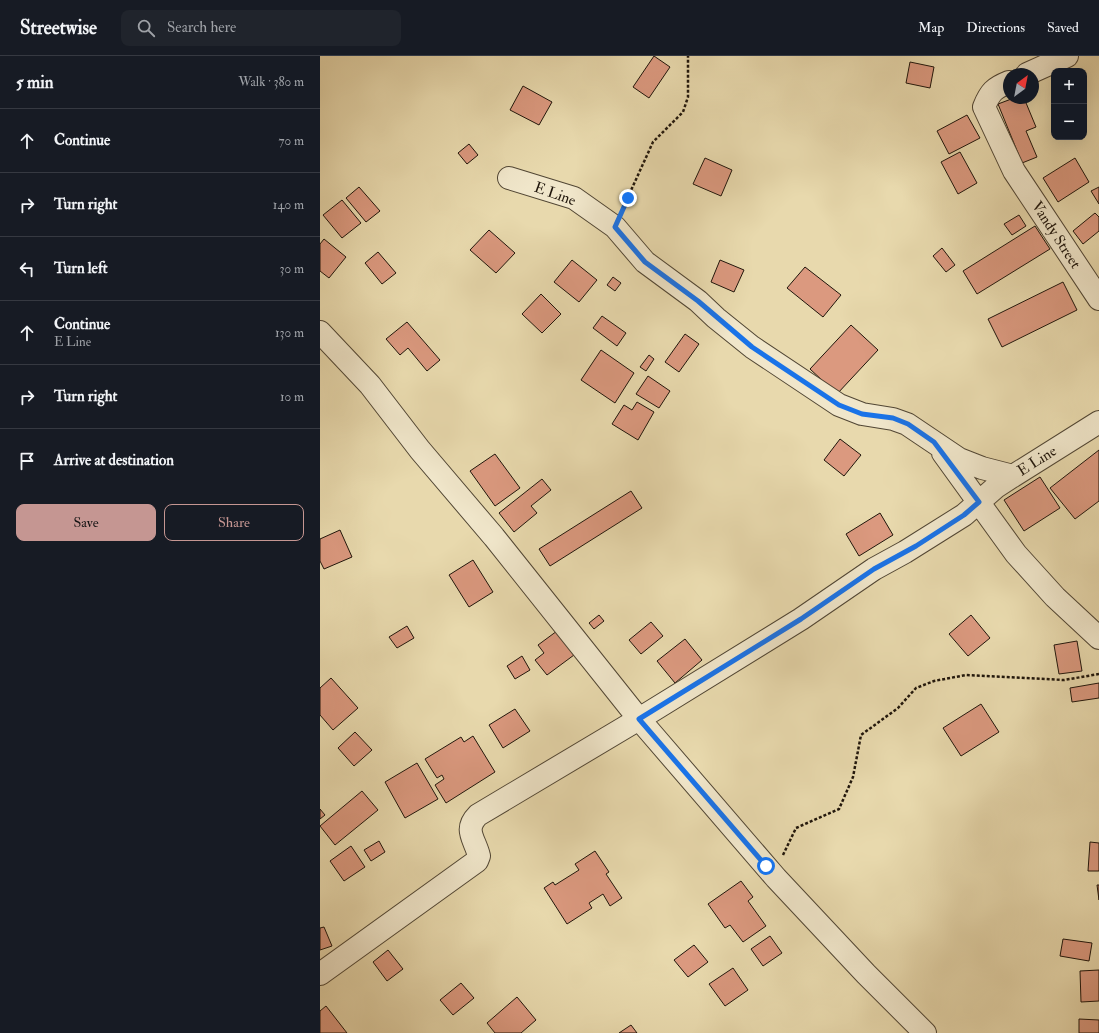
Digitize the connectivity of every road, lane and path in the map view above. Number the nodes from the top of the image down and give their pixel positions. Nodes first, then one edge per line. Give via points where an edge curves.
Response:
1 (688, 56) edge
2 (1067, 56) edge
3 (1039, 69) edge
4 (1003, 85) edge
5 (509, 178) dead end
6 (615, 227) junction
7 (1099, 299) edge
8 (320, 332) edge
9 (1099, 422) edge
10 (934, 442) junction
11 (1013, 476) junction
12 (979, 502) junction
13 (1099, 638) edge
14 (1099, 674) edge
15 (639, 719) junction
16 (776, 878) junction
17 (320, 974) edge
18 (925, 1033) edge

1 - 6 path via 688,97 683,112 653,142
2 - 3 street
4 - 7 street, Vandy Street via 989,95 984,107 1014,171
5 - 6 street, E Line via 574,198
6 - 10 street, E Line via 645,262 698,301 752,347 839,405 862,414 893,418 908,424
8 - 15 street via 370,385
9 - 11 street, E Line
10 - 11 street, E Line via 959,459
10 - 12 street
11 - 12 street
12 - 13 street via 1016,554 1055,597
12 - 15 street via 964,515 874,569 801,619
14 - 16 path via 1064,680 966,675 934,681 916,688 898,708 860,735 853,777 839,809 796,828 776,870
15 - 16 street
15 - 17 street via 478,815 472,820 470,827 479,856 477,861
16 - 18 street

